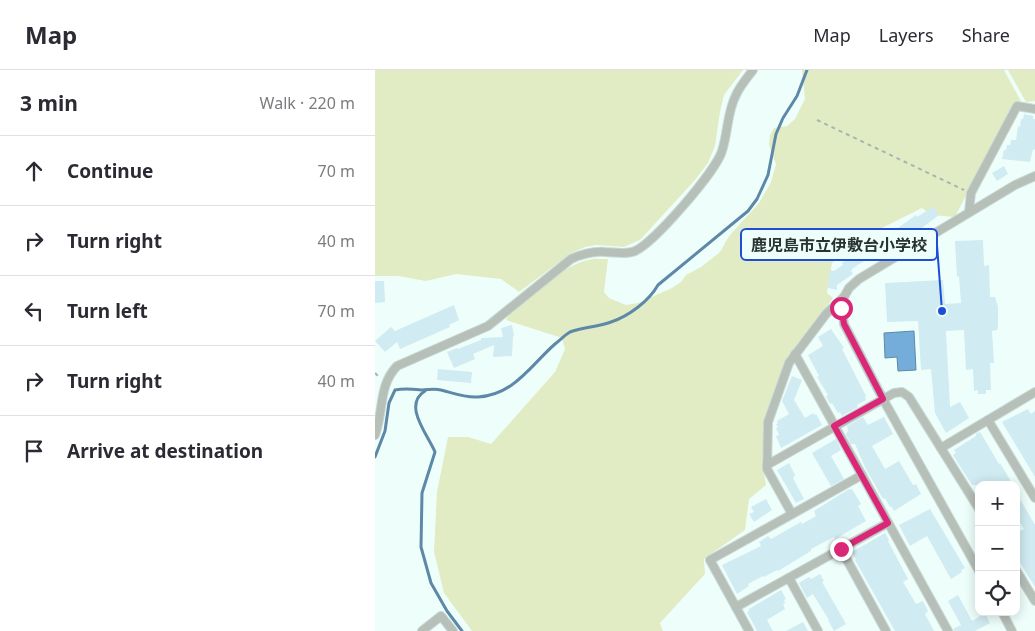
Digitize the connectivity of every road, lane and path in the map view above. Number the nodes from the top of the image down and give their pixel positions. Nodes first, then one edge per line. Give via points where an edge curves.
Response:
1 (753, 70) edge
2 (1035, 108) edge
3 (817, 120) dead end
4 (1035, 176) edge
5 (971, 193) junction
6 (969, 212) junction
7 (844, 297) junction
8 (795, 354) junction
9 (1035, 392) edge
10 (883, 399) junction
11 (988, 420) junction
12 (834, 426) junction
13 (375, 435) edge
14 (941, 448) junction
15 (767, 465) junction
16 (862, 475) junction
17 (1035, 498) edge
18 (975, 503) edge
19 (792, 514) junction
20 (888, 523) junction
21 (841, 549) junction
22 (975, 564) edge
23 (1017, 571) edge
24 (789, 578) junction
25 (1035, 601) edge
26 (736, 607) junction
27 (1004, 616) edge
28 (421, 631) edge
29 (453, 631) edge
30 (749, 631) edge
31 (818, 631) edge
32 (886, 631) edge
33 (948, 631) edge
34 (1012, 631) edge

1 - 13 street via 735,96 716,163 650,240 626,254 604,252 571,259 488,326 397,366 389,374
2 - 5 street via 1017,106
3 - 5 path
4 - 6 street
5 - 6 street
6 - 7 street via 859,279
7 - 8 street via 826,314
7 - 10 street via 841,308 844,324
8 - 12 street
8 - 15 street via 768,422
9 - 11 street
10 - 12 street
10 - 14 street via 901,392 909,397
10 - 22 street
11 - 14 street
11 - 17 street
12 - 15 street
12 - 16 street
14 - 18 street
15 - 19 street
16 - 19 street
16 - 20 street
19 - 26 street via 710,560
20 - 21 street
20 - 33 street
21 - 24 street
21 - 32 street
23 - 25 street
24 - 26 street
24 - 31 street
26 - 30 street
27 - 34 street
28 - 29 street via 441,616

